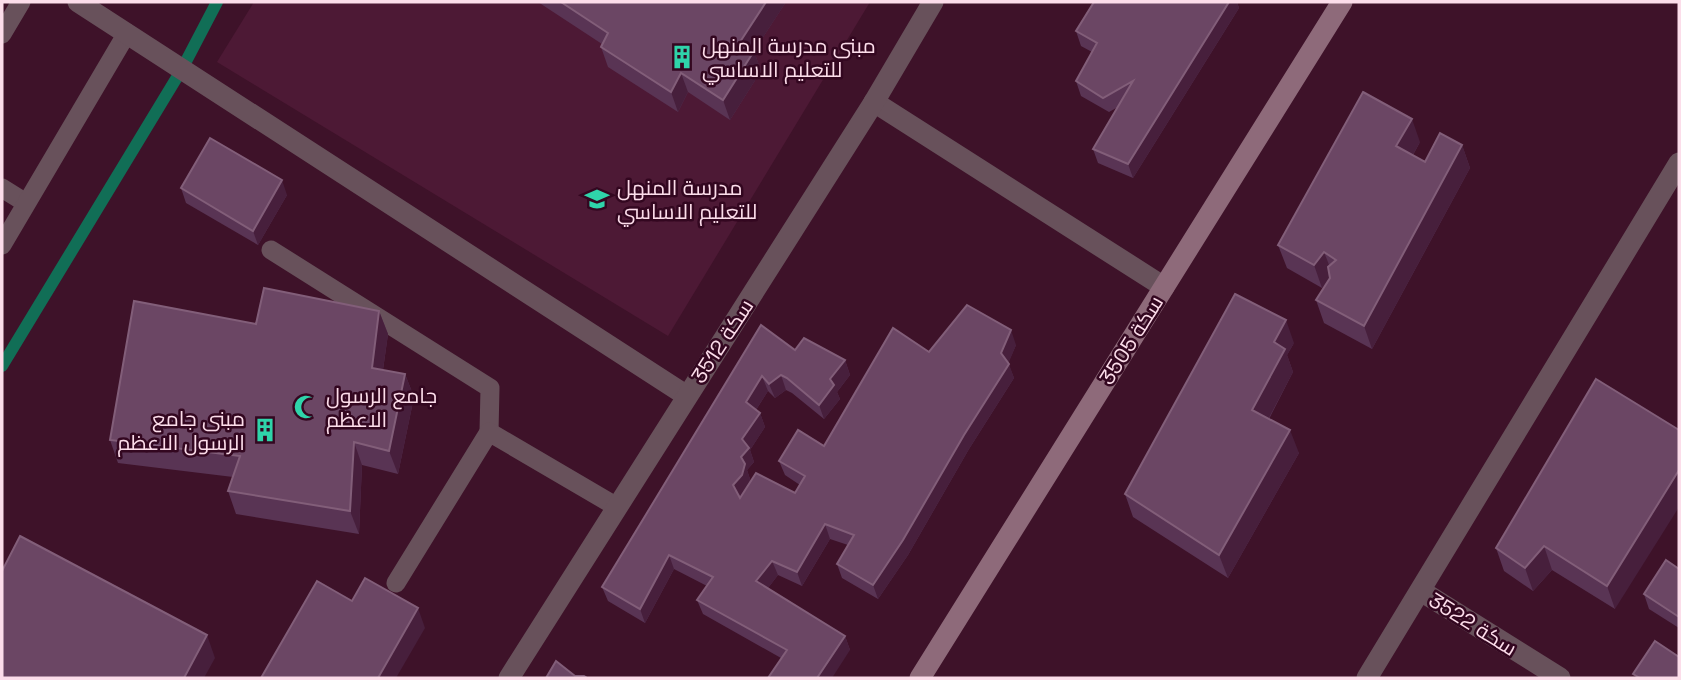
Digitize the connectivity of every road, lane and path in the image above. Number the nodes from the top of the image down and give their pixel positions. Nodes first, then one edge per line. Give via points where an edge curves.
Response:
1 (21, 2) edge
2 (78, 2) edge
3 (933, 2) edge
4 (1342, 2) edge
5 (127, 33) junction
6 (2, 34) edge
7 (874, 102) junction
8 (1679, 163) edge
9 (2, 188) edge
10 (26, 203) junction
11 (2, 245) edge
12 (271, 250) dead end
13 (1164, 287) junction
14 (687, 396) junction
15 (489, 432) junction
16 (617, 507) junction
17 (396, 583) dead end
18 (1421, 591) junction
19 (509, 678) edge
20 (920, 678) edge
21 (1367, 678) edge
22 (1560, 678) edge

1 - 6 lane
2 - 5 street
3 - 7 street, سكة 3512
4 - 13 street, سكة 3505
5 - 10 lane
5 - 14 street
7 - 13 street
7 - 14 street, سكة 3512
8 - 18 street
9 - 10 lane
10 - 11 lane
12 - 15 lane via 490,388
13 - 20 street, سكة 3505
14 - 16 street, سكة 3512
15 - 16 lane
15 - 17 lane
16 - 19 street, سكة 3512
18 - 21 street
18 - 22 street, سكة 3522

